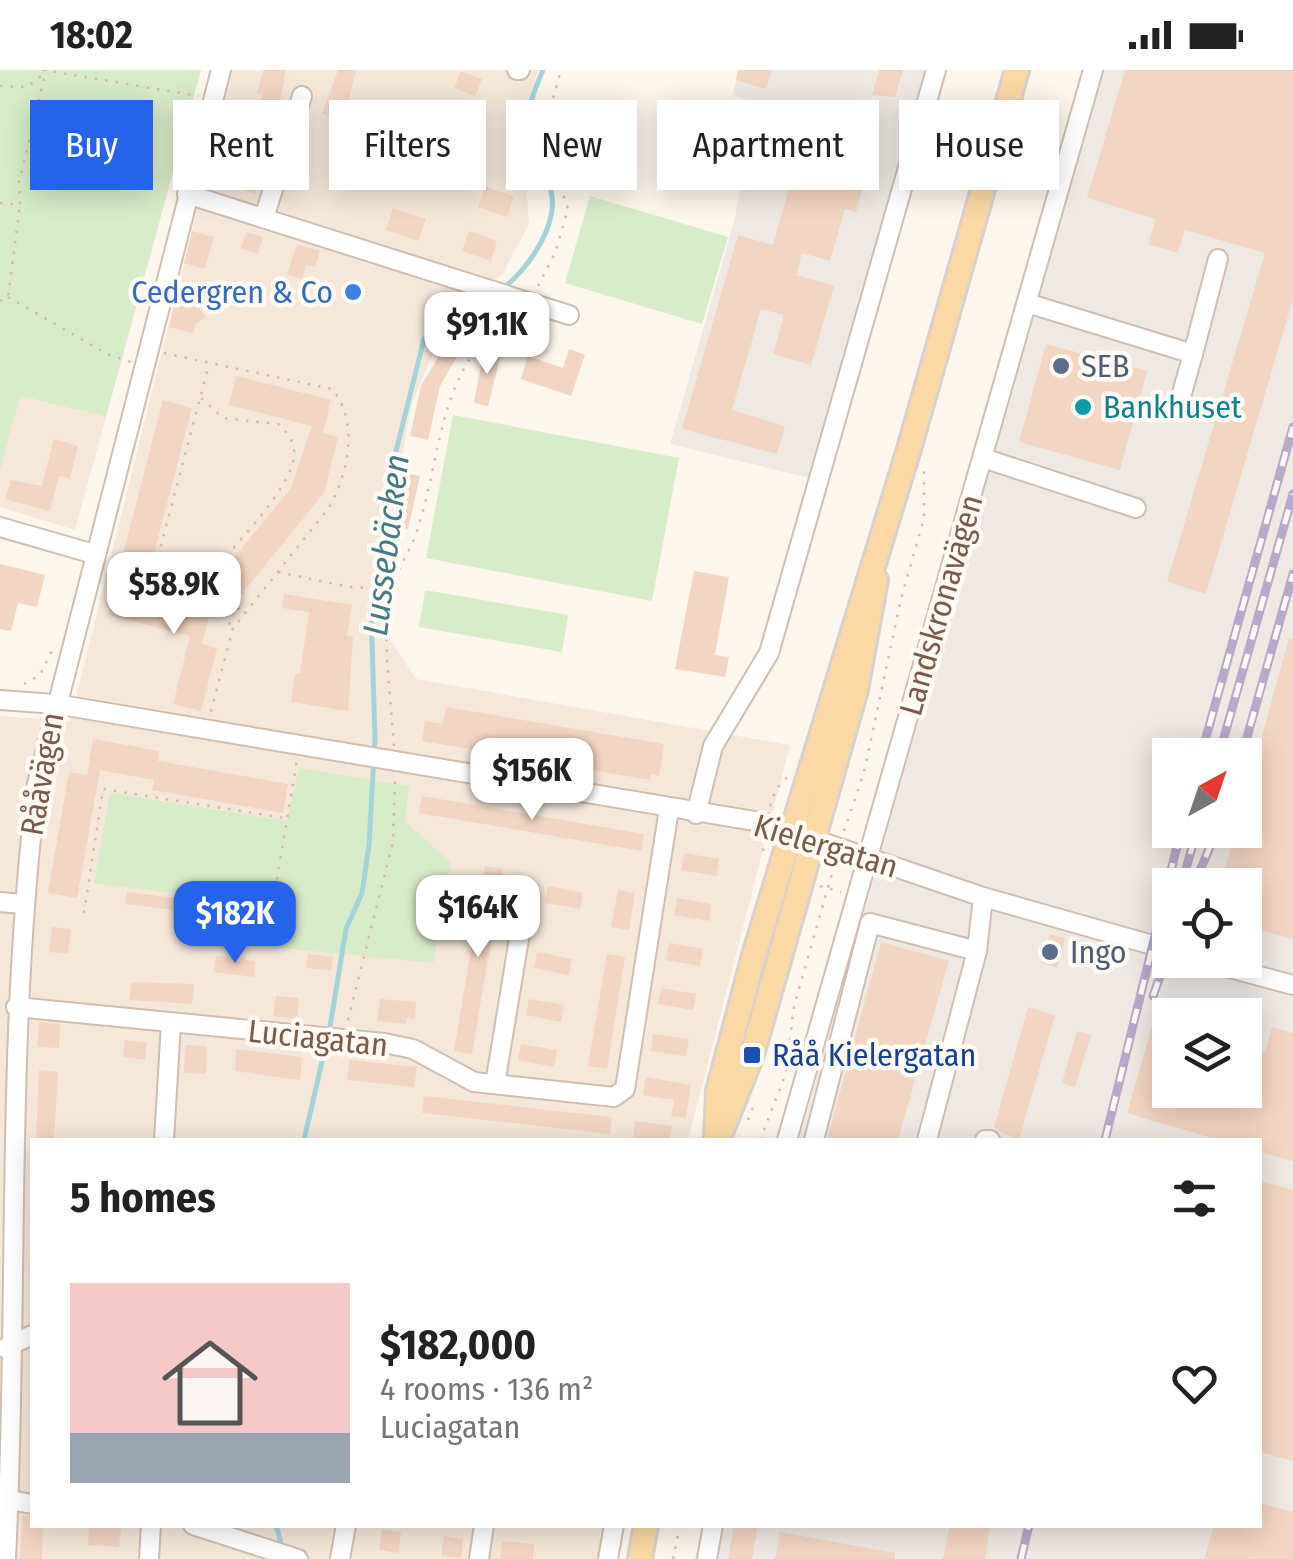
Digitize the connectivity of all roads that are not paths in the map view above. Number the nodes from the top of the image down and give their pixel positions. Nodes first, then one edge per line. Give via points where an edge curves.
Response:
1 (221, 70) edge
2 (936, 70) edge
3 (1017, 70) edge
4 (1093, 70) edge
5 (302, 96) dead end
6 (187, 194) junction
7 (264, 218) junction
8 (1218, 259) dead end
9 (1027, 303) junction
10 (569, 315) dead end
11 (1193, 354) junction
12 (1177, 411) dead end
13 (982, 458) junction
14 (1136, 508) dead end
15 (0, 527) edge
16 (92, 562) junction
17 (0, 700) edge
18 (55, 704) junction
19 (669, 810) junction
20 (696, 814) junction
21 (802, 836) junction
22 (869, 858) junction
23 (984, 897) junction
24 (0, 902) edge
25 (22, 904) junction
26 (521, 927) dead end
27 (1152, 945) edge
28 (977, 951) junction
29 (1262, 977) edge
30 (1293, 985) edge
31 (16, 1006) junction
32 (171, 1023) junction
33 (496, 1084) junction
34 (8, 1135) edge
35 (164, 1138) edge
36 (717, 1138) edge
37 (788, 1138) edge
38 (815, 1138) edge
39 (928, 1138) edge
40 (30, 1337) edge
41 (6, 1348) edge
42 (4, 1499) edge
43 (30, 1504) edge
44 (151, 1528) edge
45 (201, 1528) edge
46 (345, 1528) edge
47 (484, 1528) edge
48 (613, 1528) edge
49 (645, 1528) edge
50 (712, 1528) edge
51 (291, 1558) edge
52 (6, 1559) edge
53 (149, 1559) edge
54 (340, 1559) edge
55 (479, 1559) edge
56 (608, 1559) edge
57 (640, 1559) edge
58 (707, 1559) edge

1 - 6 street, Rååvägen
2 - 20 street via 769,653 713,746
3 - 21 main road, Landskronavägen via 877,556 876,600 856,690
4 - 9 street, Landskronavägen
5 - 7 street
6 - 7 street
6 - 16 street, Rååvägen
7 - 10 street
8 - 11 street
9 - 11 street
9 - 13 street, Landskronavägen
11 - 12 street
13 - 14 street
13 - 22 street, Landskronavägen
15 - 16 street
16 - 18 street, Rååvägen
17 - 18 street, Kielergatan
18 - 19 street, Kielergatan
18 - 25 street, Rååvägen via 36,784
19 - 20 street, Kielergatan
19 - 33 street, Luciagatan via 625,1090 614,1098
20 - 21 street, Kielergatan via 766,823
21 - 22 street, Kielergatan
21 - 36 main road, Landskronavägen via 718,1091
22 - 23 street, Kielergatan
22 - 37 street, Landskronavägen
23 - 27 street, Kielergatan
23 - 28 street
24 - 25 street
25 - 31 street, Rååvägen
26 - 33 street
28 - 38 street via 870,923
28 - 39 street
29 - 30 street
31 - 32 street, Luciagatan
31 - 34 street, Rååvägen
32 - 33 street, Luciagatan via 413,1049 474,1082
32 - 35 street
34 - 41 street, Rååvägen
40 - 41 street
41 - 42 street, Rååvägen
42 - 43 street
42 - 52 street, Rååvägen
44 - 53 street
45 - 51 street
46 - 54 street
47 - 55 street
48 - 56 street
49 - 57 main road
50 - 58 street

